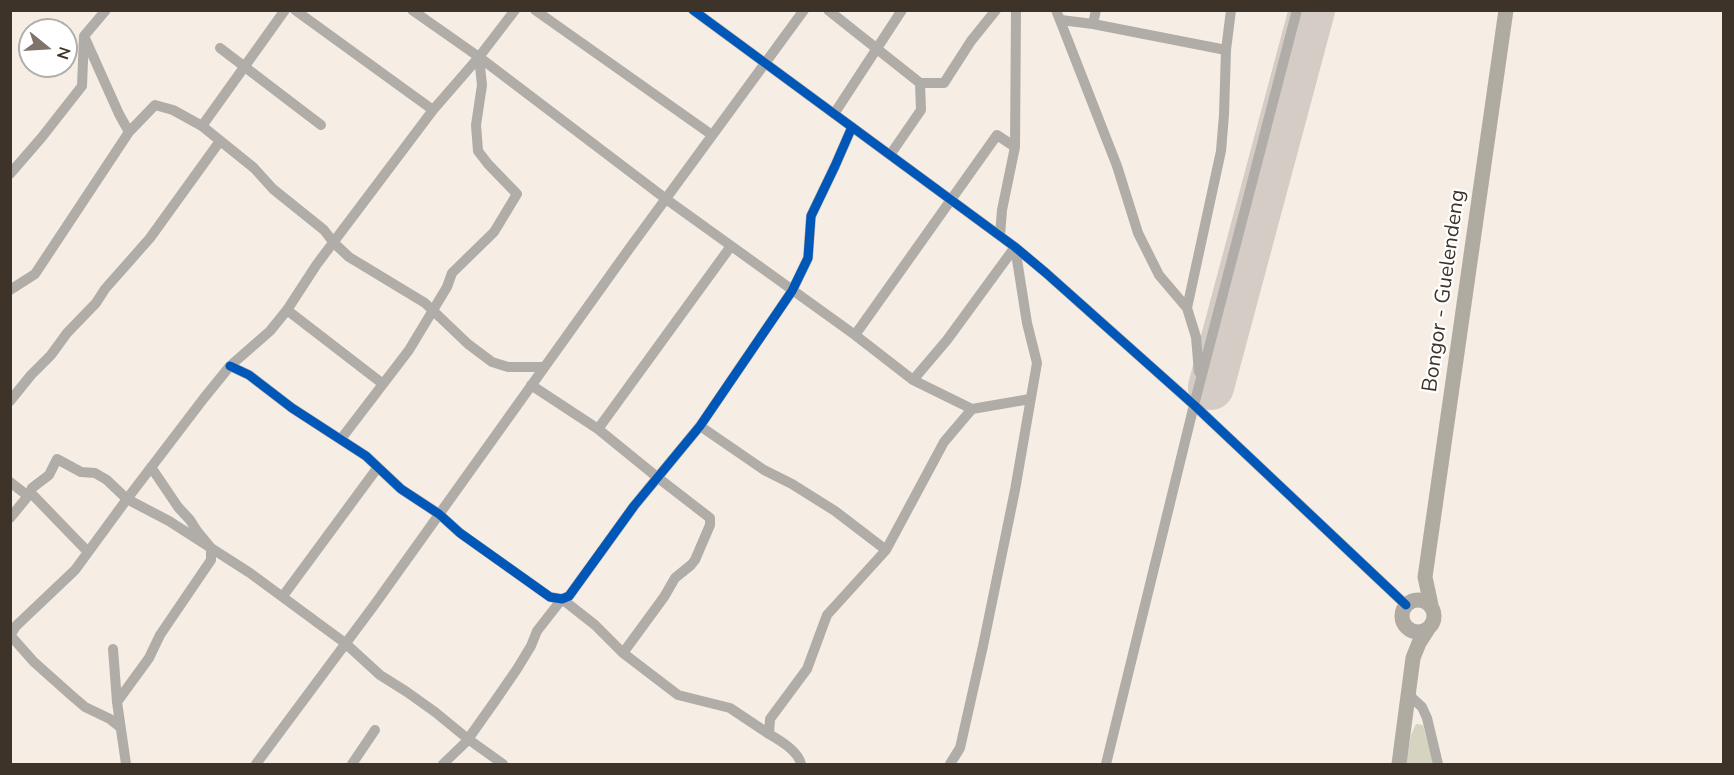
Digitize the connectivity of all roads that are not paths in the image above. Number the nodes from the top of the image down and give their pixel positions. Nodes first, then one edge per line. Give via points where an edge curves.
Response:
1 (106, 10) edge
2 (285, 10) edge
3 (295, 10) edge
4 (412, 10) edge
5 (515, 10) edge
6 (536, 10) edge
7 (693, 10) edge
8 (804, 10) edge
9 (828, 10) edge
10 (902, 10) edge
11 (996, 10) edge
12 (1016, 10) edge
13 (1096, 10) edge
14 (1231, 10) edge
15 (1297, 10) edge
16 (1506, 10) edge
17 (1059, 15) edge
18 (1093, 24) junction
19 (84, 36) junction
20 (220, 48) dead end
21 (878, 48) junction
22 (1226, 50) junction
23 (479, 57) junction
24 (766, 63) junction
25 (245, 66) junction
26 (920, 83) junction
27 (433, 110) junction
28 (834, 114) junction
29 (321, 125) dead end
30 (202, 126) junction
31 (852, 127) junction
32 (129, 132) junction
33 (712, 135) junction
34 (220, 141) junction
35 (1015, 147) junction
36 (890, 155) junction
37 (10, 174) edge
38 (666, 199) junction
39 (952, 201) junction
40 (1000, 236) junction
41 (334, 243) junction
42 (731, 246) junction
43 (1015, 247) junction
44 (10, 290) edge
45 (792, 291) junction
46 (1187, 309) junction
47 (287, 310) junction
48 (434, 311) junction
49 (855, 335) junction
50 (231, 366) junction
51 (544, 367) junction
52 (913, 380) junction
53 (383, 384) junction
54 (531, 385) junction
55 (1030, 399) junction
56 (10, 401) edge
57 (1194, 405) junction
58 (972, 409) junction
59 (700, 426) junction
60 (598, 429) junction
61 (341, 439) junction
62 (151, 467) junction
63 (378, 468) junction
64 (657, 477) junction
65 (10, 482) edge
66 (29, 494) junction
67 (127, 499) junction
68 (439, 514) junction
69 (10, 518) edge
70 (211, 548) junction
71 (886, 550) junction
72 (88, 552) junction
73 (1425, 577) junction
74 (283, 596) junction
75 (562, 599) junction
76 (1410, 603) junction
77 (1431, 605) junction
78 (1406, 627) junction
79 (1428, 629) junction
80 (11, 636) edge
81 (345, 643) junction
82 (113, 649) dead end
83 (623, 653) junction
84 (1413, 658) junction
85 (1409, 695) junction
86 (117, 702) junction
87 (120, 727) junction
88 (375, 730) dead end
89 (769, 734) junction
90 (468, 739) junction
91 (126, 765) edge
92 (256, 765) edge
93 (352, 765) edge
94 (443, 765) edge
95 (504, 765) edge
96 (801, 765) edge
97 (950, 765) edge
98 (1106, 765) edge
99 (1399, 765) edge
100 (1438, 765) edge

1 - 19 street
2 - 25 street
3 - 27 street
4 - 23 street
5 - 23 street
6 - 33 street
7 - 24 street
8 - 24 street
9 - 21 street
10 - 21 street
11 - 26 street via 944,83
12 - 35 street
13 - 18 street
14 - 22 street
15 - 57 street
16 - 73 highway, Bongor - Guelendeng
17 - 18 street
17 - 46 street via 1117,166 1138,233 1159,275
18 - 22 street
19 - 32 street
19 - 37 street via 82,86
20 - 25 street
21 - 26 street
21 - 28 street
22 - 46 street via 1221,151
23 - 27 street
23 - 38 street
23 - 48 street via 482,85 476,125 478,151 517,194 494,232 452,273
24 - 28 street
24 - 33 street
25 - 29 street
25 - 30 street
26 - 36 street via 921,110
27 - 41 street
28 - 31 street
30 - 32 street via 156,105
30 - 34 street
31 - 36 street
31 - 45 street via 811,216 808,258
32 - 44 street via 35,274
33 - 38 street
34 - 41 street via 324,230
34 - 56 street via 150,238
35 - 39 street via 997,135
35 - 40 street
36 - 39 street
38 - 42 street
38 - 51 street
39 - 40 street
39 - 49 street
40 - 43 street
41 - 47 street
41 - 48 street
42 - 45 street
42 - 60 street
43 - 52 street
43 - 55 street via 1037,363
43 - 57 street
45 - 49 street
45 - 59 street
46 - 57 street via 1196,337 1199,366
47 - 50 street
47 - 53 street
48 - 51 street via 492,362 508,367
48 - 53 street
49 - 52 street
50 - 61 street
50 - 62 street
51 - 54 street
52 - 58 street
53 - 61 street
54 - 60 street
54 - 68 street
55 - 58 street
55 - 97 street via 1015,490 960,748
57 - 76 street
57 - 98 street
58 - 71 street via 944,442
59 - 64 street
59 - 71 street via 764,470 835,511
60 - 64 street
61 - 63 street
62 - 67 street
62 - 70 street
63 - 68 street
63 - 74 street
64 - 75 street via 569,596
64 - 83 street via 710,518 710,525 695,560 675,578
65 - 66 street
66 - 67 street via 49,475 57,459 81,472 95,473
66 - 69 street
66 - 72 street
67 - 70 street
67 - 72 street
68 - 75 street via 550,597
68 - 81 street
70 - 74 street
70 - 86 street via 211,560
71 - 89 street via 827,615 807,669 770,719
72 - 80 street via 75,570 15,626
73 - 76 highway, Bongor - Guelendeng
73 - 77 highway, Bongor - Guelendeng
74 - 81 street
75 - 83 street
75 - 90 street
76 - 77 highway via 1424,601
76 - 78 highway via 1402,616
77 - 79 highway via 1434,619
78 - 79 highway via 1417,632
78 - 84 highway
79 - 84 highway
80 - 87 street via 71,696
81 - 90 street via 380,675
81 - 92 street
82 - 86 street
83 - 89 street via 678,695 730,708
84 - 85 highway
85 - 99 highway
85 - 100 street via 1427,718
86 - 87 street
87 - 91 street
88 - 93 street
89 - 96 street via 799,758
90 - 94 street
90 - 95 street

